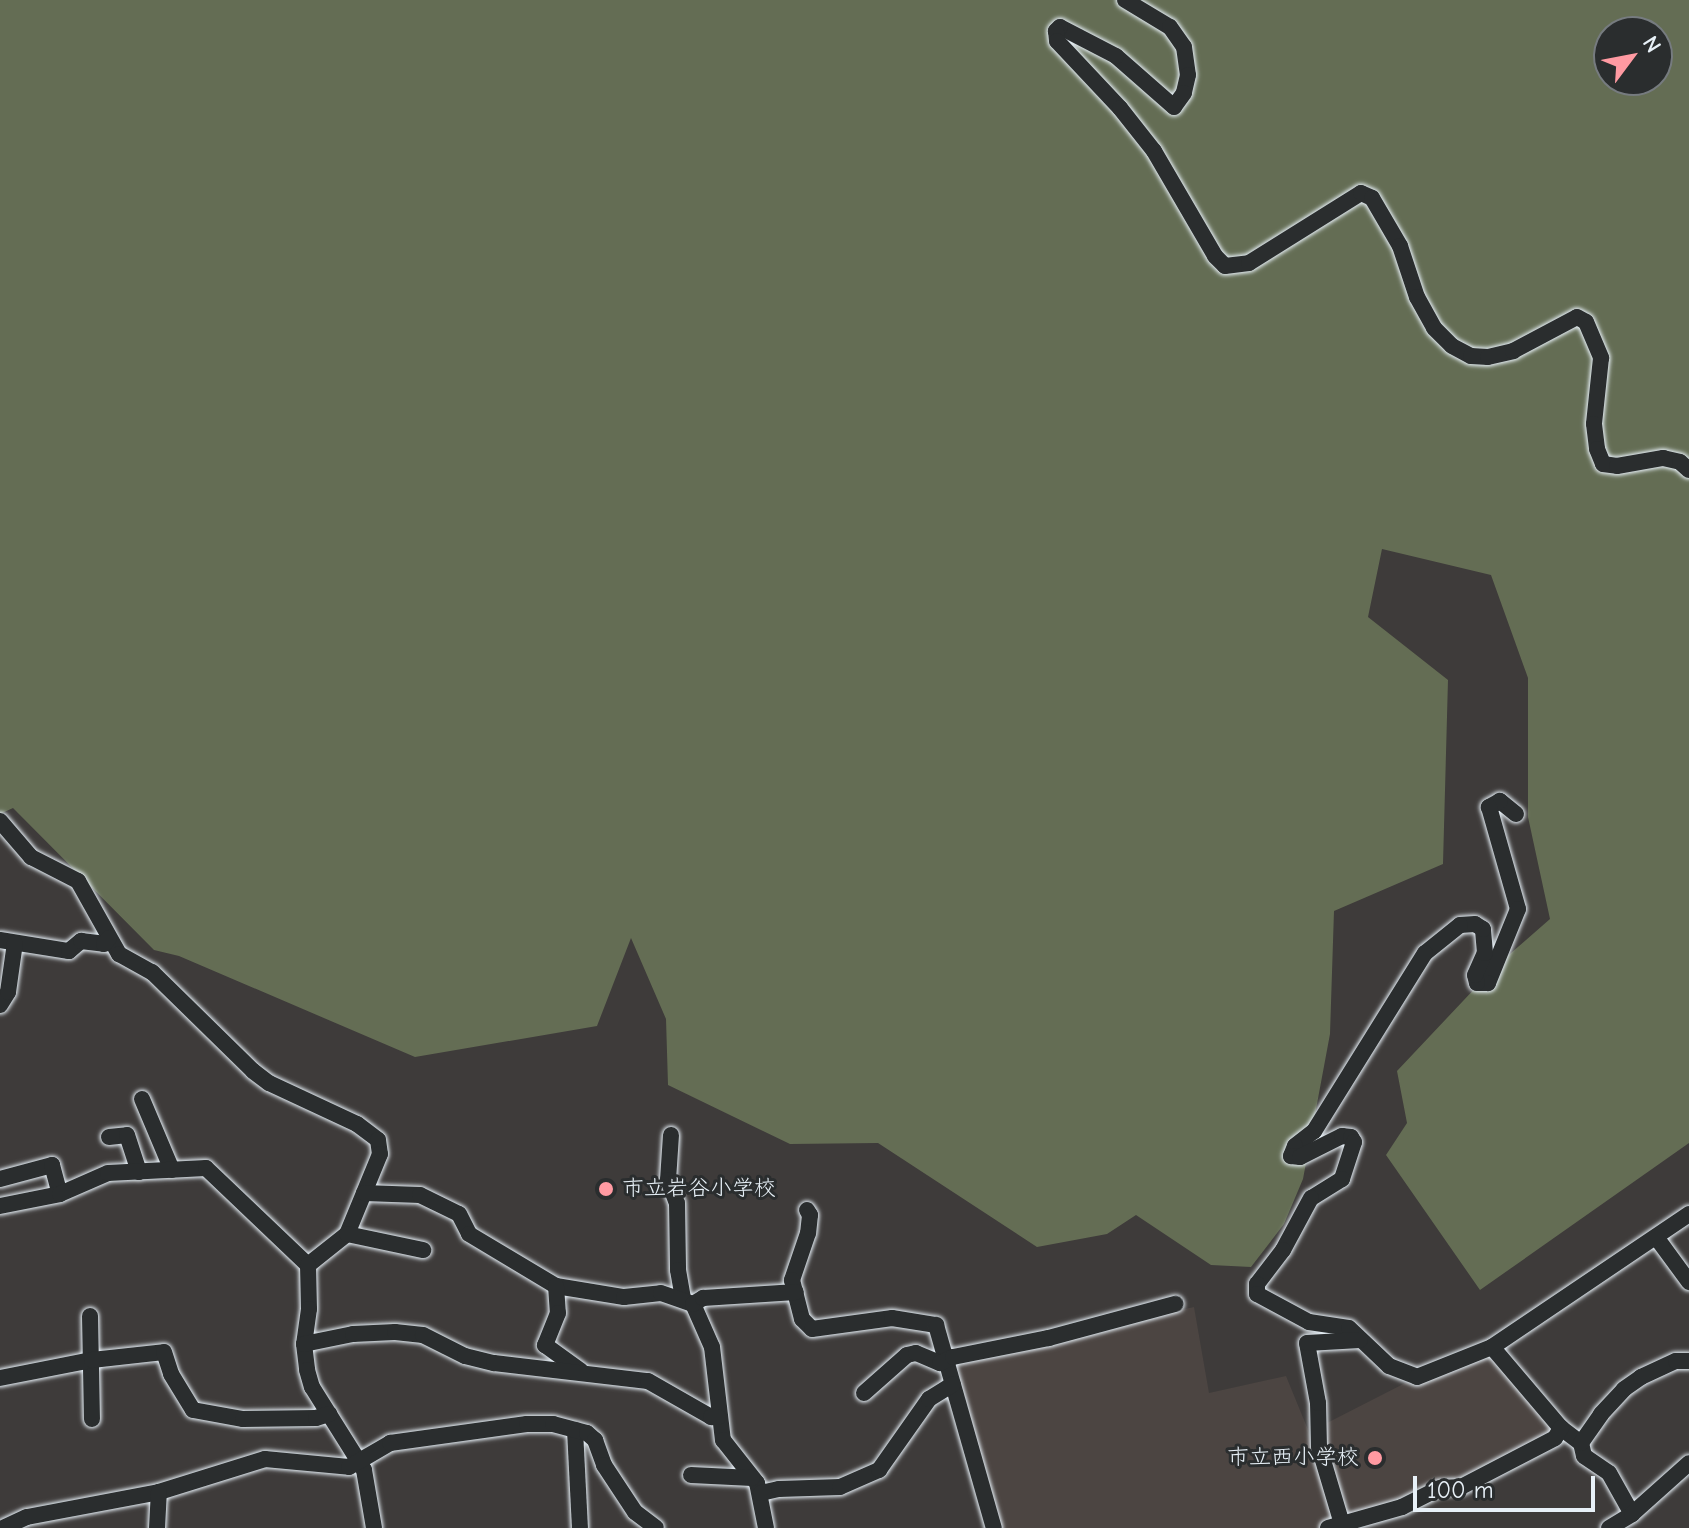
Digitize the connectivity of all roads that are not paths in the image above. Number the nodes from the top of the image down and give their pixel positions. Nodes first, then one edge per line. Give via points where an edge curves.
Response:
1 (1125, 0) edge
2 (1689, 470) edge
3 (1516, 814) dead end
4 (0, 821) edge
5 (109, 938) junction
6 (8, 942) edge
7 (0, 1005) edge
8 (142, 1099) dead end
9 (671, 1135) dead end
10 (109, 1137) dead end
11 (172, 1170) junction
12 (139, 1172) junction
13 (0, 1179) edge
14 (364, 1193) junction
15 (60, 1194) junction
16 (0, 1206) edge
17 (807, 1210) dead end
18 (1689, 1214) edge
19 (347, 1234) junction
20 (1656, 1237) junction
21 (423, 1250) dead end
22 (308, 1265) junction
23 (1689, 1282) edge
24 (556, 1286) junction
25 (593, 1292) junction
26 (796, 1292) junction
27 (688, 1301) junction
28 (1175, 1304) dead end
29 (558, 1313) junction
30 (90, 1316) dead end
31 (1309, 1322) junction
32 (1360, 1340) junction
33 (1307, 1343) junction
34 (304, 1344) junction
35 (1492, 1347) junction
36 (92, 1360) junction
37 (948, 1361) junction
38 (1689, 1361) edge
39 (581, 1371) junction
40 (0, 1378) edge
41 (953, 1384) junction
42 (864, 1393) dead end
43 (329, 1414) junction
44 (718, 1417) junction
45 (92, 1419) dead end
46 (1561, 1428) junction
47 (575, 1430) junction
48 (1581, 1443) junction
49 (360, 1463) junction
50 (1689, 1463) edge
51 (691, 1475) dead end
52 (756, 1485) junction
53 (159, 1492) junction
54 (1632, 1514) junction
55 (1335, 1526) edge
56 (3, 1528) edge
57 (157, 1528) edge
58 (374, 1528) edge
59 (580, 1528) edge
60 (656, 1528) edge
61 (766, 1528) edge
62 (994, 1528) edge
63 (1609, 1528) edge

1 - 2 street via 1170,27 1184,47 1188,75 1174,107 1104,49 1060,27 1057,41 1154,151 1225,266 1249,263 1361,193 1372,198 1400,246 1417,297 1434,328 1452,346 1471,356 1488,357 1513,351 1577,317 1586,322 1601,358 1594,424 1603,464 1663,458
3 - 31 street via 1500,801 1489,807 1518,909 1488,983 1477,983 1475,975 1485,953 1483,929 1460,925 1425,953 1323,1118 1295,1146 1291,1156 1300,1157 1342,1136 1354,1142 1342,1179 1311,1198 1257,1284 1257,1294
4 - 5 street via 31,857 78,881
5 - 6 street via 104,944 81,941 69,951
5 - 14 street via 119,954 152,972 253,1071 378,1140 380,1154
6 - 7 street via 8,992
8 - 11 street
9 - 27 street via 668,1180 677,1203 678,1270
10 - 12 street via 127,1135
11 - 12 street
11 - 22 street via 206,1168
12 - 15 street via 108,1173
13 - 15 street via 52,1165
14 - 19 street
14 - 24 street via 420,1195 459,1214 469,1234
15 - 16 street
17 - 26 street via 808,1233 792,1280
18 - 20 street
19 - 21 street
19 - 22 street
20 - 23 street
20 - 35 street
22 - 34 street
24 - 25 street
24 - 29 street
25 - 27 street via 624,1297 661,1293
25 - 29 street
26 - 27 street
26 - 37 street via 802,1319 812,1329 892,1318 936,1325
27 - 44 street via 712,1347
28 - 37 street
29 - 39 street via 545,1345
30 - 36 street
31 - 32 street via 1349,1328
31 - 33 street
32 - 33 street
32 - 35 street via 1389,1366 1417,1377
33 - 55 street
34 - 39 street via 395,1332 423,1335 465,1356 494,1363
34 - 43 street via 312,1387
35 - 46 street
36 - 40 street
36 - 43 street via 164,1352 193,1410 243,1419
36 - 45 street
37 - 41 street
37 - 42 street via 907,1355
38 - 48 street via 1676,1361 1624,1389
39 - 44 street via 648,1381
41 - 52 street via 929,1399 879,1470 840,1487
41 - 62 street
43 - 49 street
44 - 52 street via 723,1440
46 - 48 street
46 - 55 street via 1555,1438 1461,1487 1440,1488 1402,1507
47 - 49 street via 527,1424 408,1440 390,1443
47 - 59 street
47 - 60 street via 595,1440 615,1485 635,1512
48 - 54 street via 1584,1456 1609,1473
49 - 53 street via 349,1467 265,1459
49 - 58 street
50 - 54 street
51 - 52 street
52 - 61 street
53 - 56 street via 27,1517
53 - 57 street
54 - 63 street

